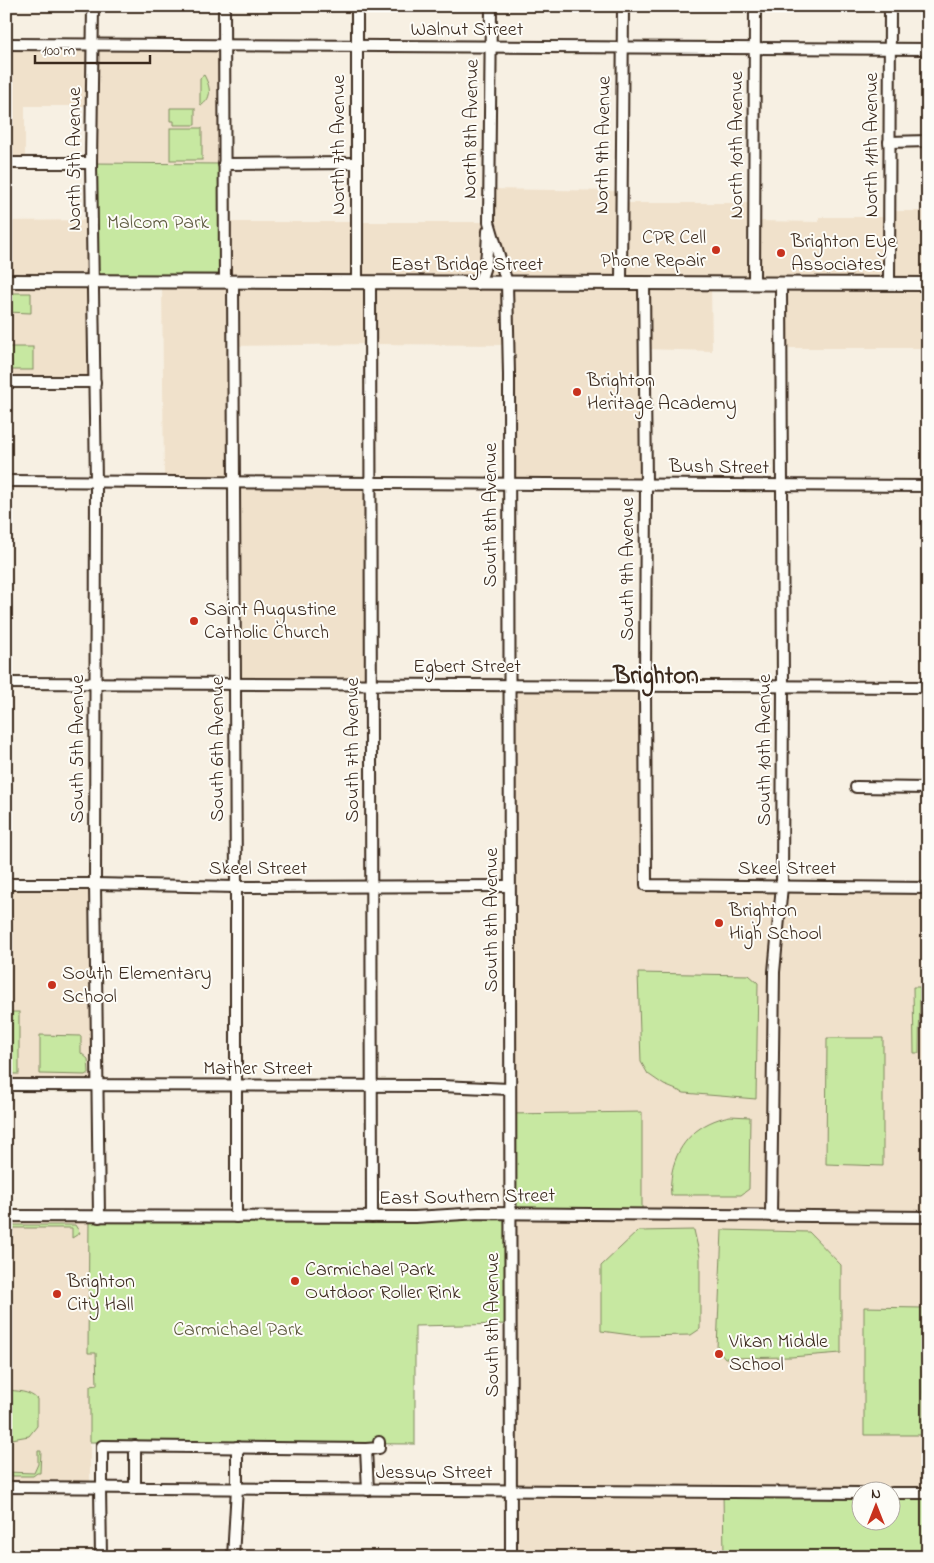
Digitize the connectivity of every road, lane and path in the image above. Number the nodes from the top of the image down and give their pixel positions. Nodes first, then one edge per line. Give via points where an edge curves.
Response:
1 (93, 6) edge
2 (224, 6) edge
3 (357, 6) edge
4 (491, 6) edge
5 (623, 6) edge
6 (755, 6) edge
7 (890, 6) edge
8 (6, 44) edge
9 (94, 44) junction
10 (224, 45) junction
11 (356, 47) junction
12 (491, 47) junction
13 (623, 48) junction
14 (755, 49) junction
15 (889, 49) junction
16 (928, 49) edge
17 (928, 141) edge
18 (889, 142) junction
19 (6, 163) edge
20 (91, 164) junction
21 (224, 164) junction
22 (356, 164) junction
23 (488, 222) junction
24 (6, 281) edge
25 (93, 281) junction
26 (229, 282) junction
27 (363, 283) junction
28 (507, 283) junction
29 (621, 283) junction
30 (477, 284) junction
31 (644, 284) junction
32 (754, 284) junction
33 (781, 284) junction
34 (889, 284) junction
35 (928, 284) edge
36 (6, 382) edge
37 (95, 382) junction
38 (6, 480) edge
39 (96, 482) junction
40 (233, 482) junction
41 (509, 483) junction
42 (370, 484) junction
43 (646, 485) junction
44 (781, 486) junction
45 (928, 486) edge
46 (96, 682) junction
47 (6, 683) edge
48 (371, 684) junction
49 (235, 685) junction
50 (509, 685) junction
51 (645, 685) junction
52 (783, 686) junction
53 (928, 686) edge
54 (856, 787) dead end
55 (928, 788) edge
56 (6, 884) edge
57 (95, 884) junction
58 (646, 885) joint
59 (371, 886) junction
60 (509, 886) junction
61 (782, 886) junction
62 (236, 887) junction
63 (928, 888) edge
64 (6, 1084) edge
65 (97, 1085) junction
66 (372, 1086) junction
67 (236, 1087) junction
68 (509, 1089) junction
69 (510, 1213) junction
70 (6, 1216) edge
71 (770, 1216) junction
72 (99, 1217) junction
73 (236, 1217) junction
74 (372, 1217) junction
75 (928, 1217) edge
76 (379, 1442) dead end
77 (135, 1446) junction
78 (233, 1446) junction
79 (366, 1449) junction
80 (6, 1487) edge
81 (101, 1488) junction
82 (135, 1488) junction
83 (237, 1488) junction
84 (368, 1490) junction
85 (510, 1491) junction
86 (852, 1493) edge
87 (902, 1493) edge
88 (928, 1493) edge
89 (100, 1557) edge
90 (233, 1557) edge
91 (511, 1557) edge

1 - 9 street, North 5th Avenue
2 - 10 street, South 6th Avenue
3 - 11 street, North 7th Avenue
4 - 12 street, North 8th Avenue
5 - 13 street, North 9th Avenue
6 - 14 street, North 10th Avenue
7 - 15 street, North 11th Avenue
8 - 9 street, Walnut Street
9 - 10 street, Walnut Street
9 - 20 street, North 5th Avenue
10 - 11 street, Walnut Street
10 - 21 street, South 6th Avenue
11 - 12 street, Walnut Street
11 - 22 street, North 7th Avenue
12 - 13 street, Walnut Street
12 - 23 street, North 8th Avenue
13 - 14 street, Walnut Street
13 - 29 street, North 9th Avenue
14 - 15 street, Walnut Street
14 - 32 street, North 10th Avenue
15 - 16 street, Walnut Street
15 - 18 street, North 11th Avenue
17 - 18 street
18 - 34 street, North 11th Avenue
19 - 20 street
20 - 25 street, North 5th Avenue
21 - 22 street
21 - 26 street, South 6th Avenue
22 - 27 street, North 7th Avenue
23 - 28 street, North 8th Avenue
23 - 30 street, North 8th Avenue via 485,268
24 - 25 main road, East Bridge Street
25 - 26 main road, East Bridge Street
25 - 37 street, South 5th Avenue
26 - 27 main road, East Bridge Street
26 - 40 street, South 6th Avenue
27 - 30 main road, East Bridge Street
27 - 42 street, South 7th Avenue
28 - 29 main road, East Bridge Street
28 - 30 main road, East Bridge Street
28 - 41 street, South 8th Avenue
29 - 31 main road, East Bridge Street
31 - 32 main road, East Bridge Street
31 - 43 street, South 9th Avenue
32 - 33 main road, East Bridge Street
33 - 34 main road, East Bridge Street
33 - 44 street, South 10th Avenue
34 - 35 main road, East Bridge Street
36 - 37 street
37 - 39 street, South 5th Avenue
38 - 39 street, Bush Street
39 - 40 street, Bush Street
39 - 46 street, South 5th Avenue
40 - 42 street, Bush Street
40 - 49 street, South 6th Avenue
41 - 42 street, Bush Street
41 - 43 street, Bush Street
41 - 50 street, South 8th Avenue
42 - 48 street, South 7th Avenue
43 - 44 street, Bush Street
43 - 51 street, South 9th Avenue
44 - 45 street, Bush Street
44 - 52 street, South 10th Avenue
46 - 47 street, Egbert Street
46 - 49 street, Egbert Street
46 - 57 street, South 5th Avenue
48 - 49 street, Egbert Street
48 - 50 street, Egbert Street
48 - 59 street, South 7th Avenue
49 - 62 street, South 6th Avenue
50 - 51 street, Egbert Street
50 - 60 street, South 8th Avenue
51 - 52 street, Egbert Street
51 - 58 street, South 9th Avenue
52 - 53 street, Egbert Street
52 - 61 street, South 10th Avenue
54 - 55 street
56 - 57 street, Skeel Street
57 - 62 street, Skeel Street
57 - 65 street, South 5th Avenue
58 - 61 street, Skeel Street
59 - 60 street, Skeel Street
59 - 62 street, Skeel Street
59 - 66 street, South 7th Avenue
60 - 68 street, South 8th Avenue
61 - 63 street, Skeel Street
61 - 71 street, South 10th Avenue via 774,972
62 - 67 street, South 6th Avenue
64 - 65 street, Mather Street
65 - 67 street, Mather Street
65 - 72 street, South 5th Avenue
66 - 67 street, Mather Street
66 - 68 street, Mather Street
66 - 74 street, South 7th Avenue
67 - 73 street, South 6th Avenue
68 - 69 street, South 8th Avenue
69 - 71 street, East Southern Street
69 - 74 street, East Southern Street
69 - 85 street, South 8th Avenue
70 - 72 street, East Southern Street
71 - 75 street, East Southern Street
72 - 73 street, East Southern Street
73 - 74 street, East Southern Street
76 - 79 street via 379,1448
77 - 78 street
77 - 81 street via 102,1446
77 - 82 street
78 - 79 street
78 - 83 street
79 - 84 street
80 - 81 street, Jessup Street
81 - 82 street, Jessup Street
81 - 89 street
82 - 83 street, Jessup Street
83 - 84 street, Jessup Street
83 - 90 street
84 - 85 street, Jessup Street
85 - 86 street, Jessup Street
85 - 91 street, South 8th Avenue
87 - 88 street

